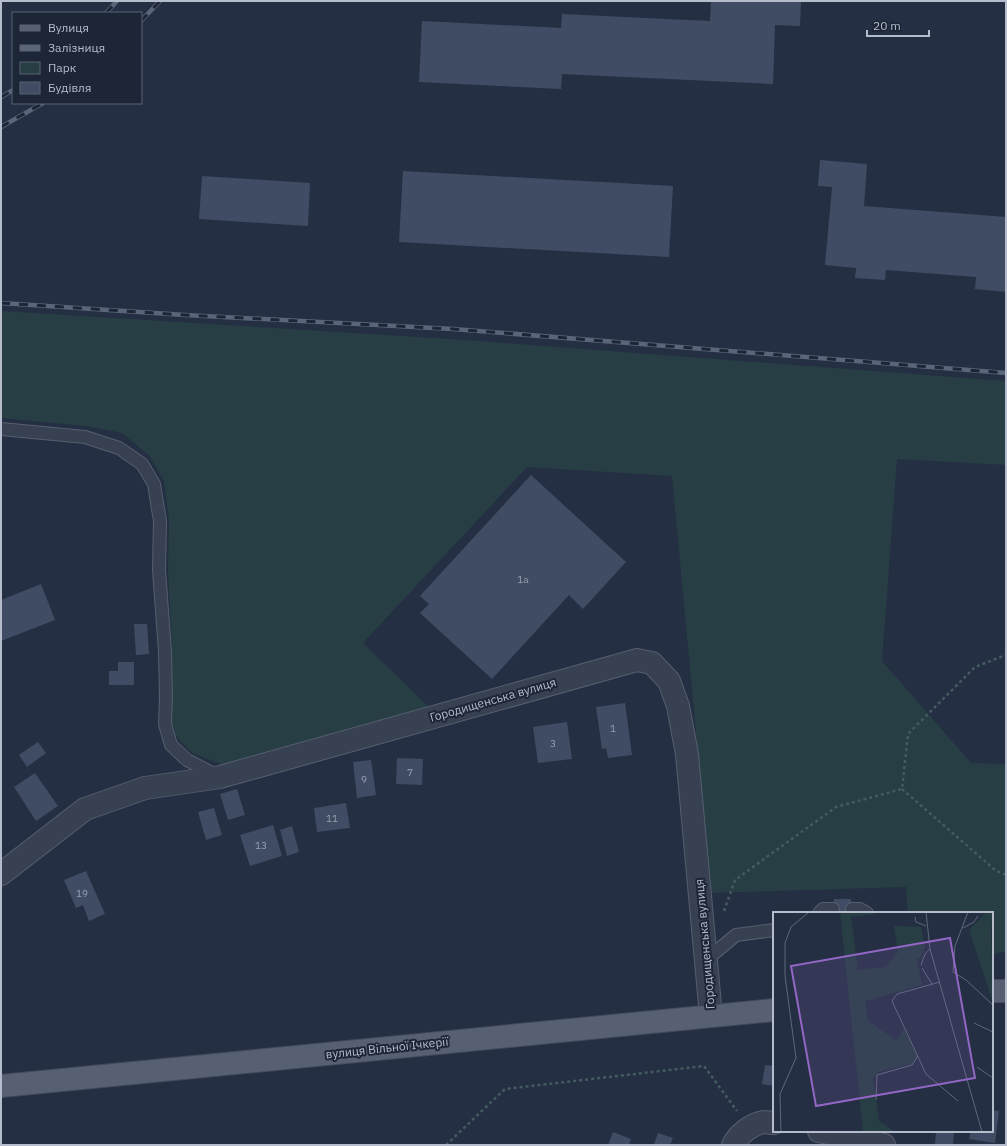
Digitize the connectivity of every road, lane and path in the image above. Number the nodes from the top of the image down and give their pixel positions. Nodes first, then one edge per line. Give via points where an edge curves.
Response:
1 (1, 429) edge
2 (1006, 655) edge
3 (220, 777) junction
4 (902, 789) junction
5 (1, 874) edge
6 (1006, 875) edge
7 (833, 909) dead end
8 (852, 909) dead end
9 (820, 912) edge
10 (865, 912) edge
11 (722, 917) dead end
12 (773, 930) edge
13 (706, 960) junction
14 (993, 991) edge
15 (1006, 991) edge
16 (773, 1010) edge
17 (711, 1016) junction
18 (1, 1086) edge
19 (773, 1123) edge
20 (749, 1128) junction
21 (824, 1132) edge
22 (446, 1145) edge
23 (733, 1145) edge
24 (884, 1145) edge

1 - 3 lane via 85,437 119,448 142,464 154,484 160,521 159,570 165,652 165,724 171,744 187,760
2 - 4 path via 975,667 908,734
3 - 5 street, Городищенська вулиця via 145,788 85,809
3 - 13 street, Городищенська вулиця via 637,660 652,663 669,681 680,713 687,754
4 - 6 path via 995,870
4 - 11 path via 836,807 735,880
7 - 9 lane via 823,909
8 - 10 lane
12 - 13 lane via 736,935
13 - 17 street, Городищенська вулиця
14 - 15 main road
16 - 17 main road, вулиця Вільної Ічкерії
17 - 18 main road, вулиця Вільної Ічкерії
19 - 20 street via 763,1122
20 - 22 path via 704,1066 505,1089
20 - 23 street
21 - 24 street

